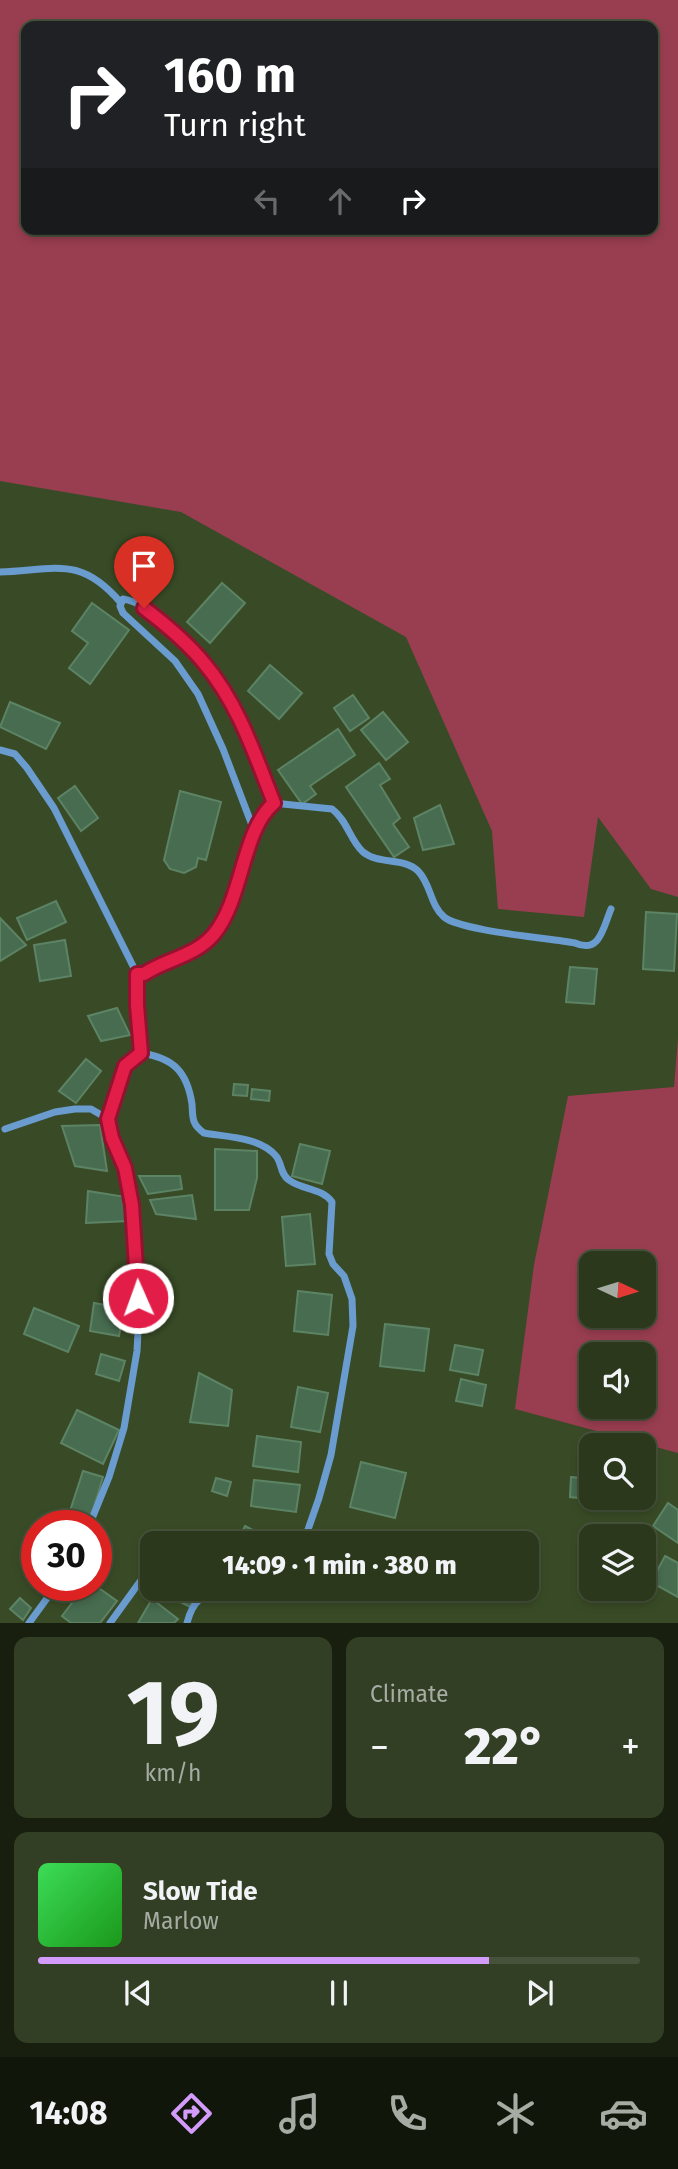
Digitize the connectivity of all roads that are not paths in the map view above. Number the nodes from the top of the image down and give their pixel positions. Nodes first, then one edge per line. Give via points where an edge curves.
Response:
1 (0, 572) edge
2 (121, 603) junction
3 (0, 750) edge
4 (274, 803) junction
5 (255, 833) junction
6 (611, 909) dead end
7 (137, 974) junction
8 (141, 1053) junction
9 (108, 1119) junction
10 (5, 1129) dead end
11 (96, 1510) edge
12 (308, 1531) edge
13 (140, 1582) edge
14 (45, 1601) edge
15 (198, 1601) edge
16 (29, 1623) edge
17 (110, 1623) edge
18 (187, 1623) edge

1 - 2 street via 72,568 107,586
2 - 4 street via 128,600 144,608 203,661 243,727
2 - 5 street via 123,613 175,661 198,694
3 - 7 street via 15,754 54,808
4 - 5 street via 264,811
4 - 6 street via 332,809 362,851 418,871 438,909 452,922 584,947 592,946 600,936
5 - 7 street via 228,915 212,937 190,953
7 - 8 street
8 - 9 street via 125,1066
8 - 12 street via 160,1056 185,1077 197,1128 261,1144 278,1158 289,1181 327,1195 332,1202 329,1254 352,1299 353,1326 331,1455
9 - 10 street via 75,1109
9 - 11 street via 132,1205 139,1313 124,1428
13 - 17 street
14 - 16 street
15 - 18 street

